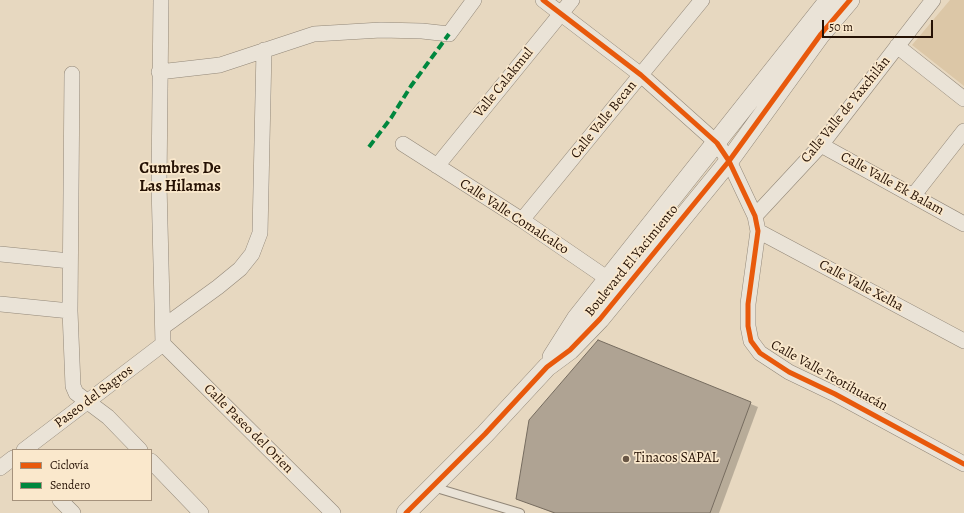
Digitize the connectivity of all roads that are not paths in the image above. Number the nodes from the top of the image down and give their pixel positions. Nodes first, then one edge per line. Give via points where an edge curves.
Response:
1 (161, 0) edge
2 (474, 0) edge
3 (543, 0) edge
4 (572, 0) edge
5 (702, 0) edge
6 (829, 0) edge
7 (850, 0) edge
8 (933, 0) edge
9 (560, 14) junction
10 (897, 46) junction
11 (264, 50) junction
12 (159, 72) junction
13 (72, 74) dead end
14 (641, 75) junction
15 (964, 99) edge
16 (964, 131) edge
17 (718, 143) junction
18 (403, 144) dead end
19 (821, 145) junction
20 (729, 160) junction
21 (437, 166) junction
22 (913, 196) junction
23 (522, 220) junction
24 (757, 223) junction
25 (964, 224) edge
26 (0, 254) edge
27 (70, 261) junction
28 (608, 279) junction
29 (625, 291) junction
30 (0, 304) edge
31 (70, 311) junction
32 (163, 327) junction
33 (964, 341) edge
34 (163, 344) junction
35 (547, 367) junction
36 (88, 402) junction
37 (25, 449) edge
38 (139, 449) edge
39 (12, 459) edge
40 (152, 462) edge
41 (964, 464) edge
42 (0, 468) edge
43 (433, 487) junction
44 (61, 501) edge
45 (73, 513) edge
46 (201, 513) edge
47 (334, 513) edge
48 (406, 513) edge
49 (520, 513) edge

1 - 12 street
2 - 11 street via 449,34 394,31 334,32 314,34
3 - 9 street
4 - 9 street, Valle Calakmul
5 - 14 street, Calle Valle Becan
6 - 17 street, Boulevard El Yacimiento
7 - 20 street, Boulevard El Yacimiento via 821,34
8 - 10 street, Calle Valle de Yaxchilán
9 - 14 street
9 - 21 street, Valle Calakmul
10 - 15 street
10 - 19 street, Calle Valle de Yaxchilán
11 - 12 street via 220,65
11 - 32 street via 260,233 252,254 240,269
12 - 32 street
13 - 27 street
14 - 17 street
14 - 23 street, Calle Valle Becan
16 - 22 street
17 - 20 street
17 - 28 street, Boulevard El Yacimiento
18 - 21 street, Calle Valle Comalcalco
19 - 22 street, Calle Valle Ek Balam
19 - 24 street, Calle Valle de Yaxchilán
20 - 24 street
20 - 29 street, Boulevard El Yacimiento
21 - 23 street, Calle Valle Comalcalco
22 - 25 street, Calle Valle Ek Balam
23 - 28 street, Calle Valle Comalcalco
24 - 33 street, Calle Valle Xelha
24 - 41 street, Calle Valle Teotihuacán via 748,326 751,341 760,353 789,372
26 - 27 street
27 - 31 street
28 - 29 street, Calle Valle Comalcalco
28 - 35 street, Boulevard El Yacimiento via 576,319
29 - 35 street, Boulevard El Yacimiento via 583,337
30 - 31 street
31 - 36 street via 73,386 76,393
32 - 34 street
34 - 36 street, Paseo del Sagros
34 - 47 street, Calle Paseo del Orien
35 - 43 street, Boulevard El Yacimiento
36 - 37 street, Paseo del Sagros
36 - 38 street via 108,417
39 - 42 street
40 - 46 street
43 - 48 street, Boulevard El Yacimiento
43 - 49 lane
44 - 45 street

